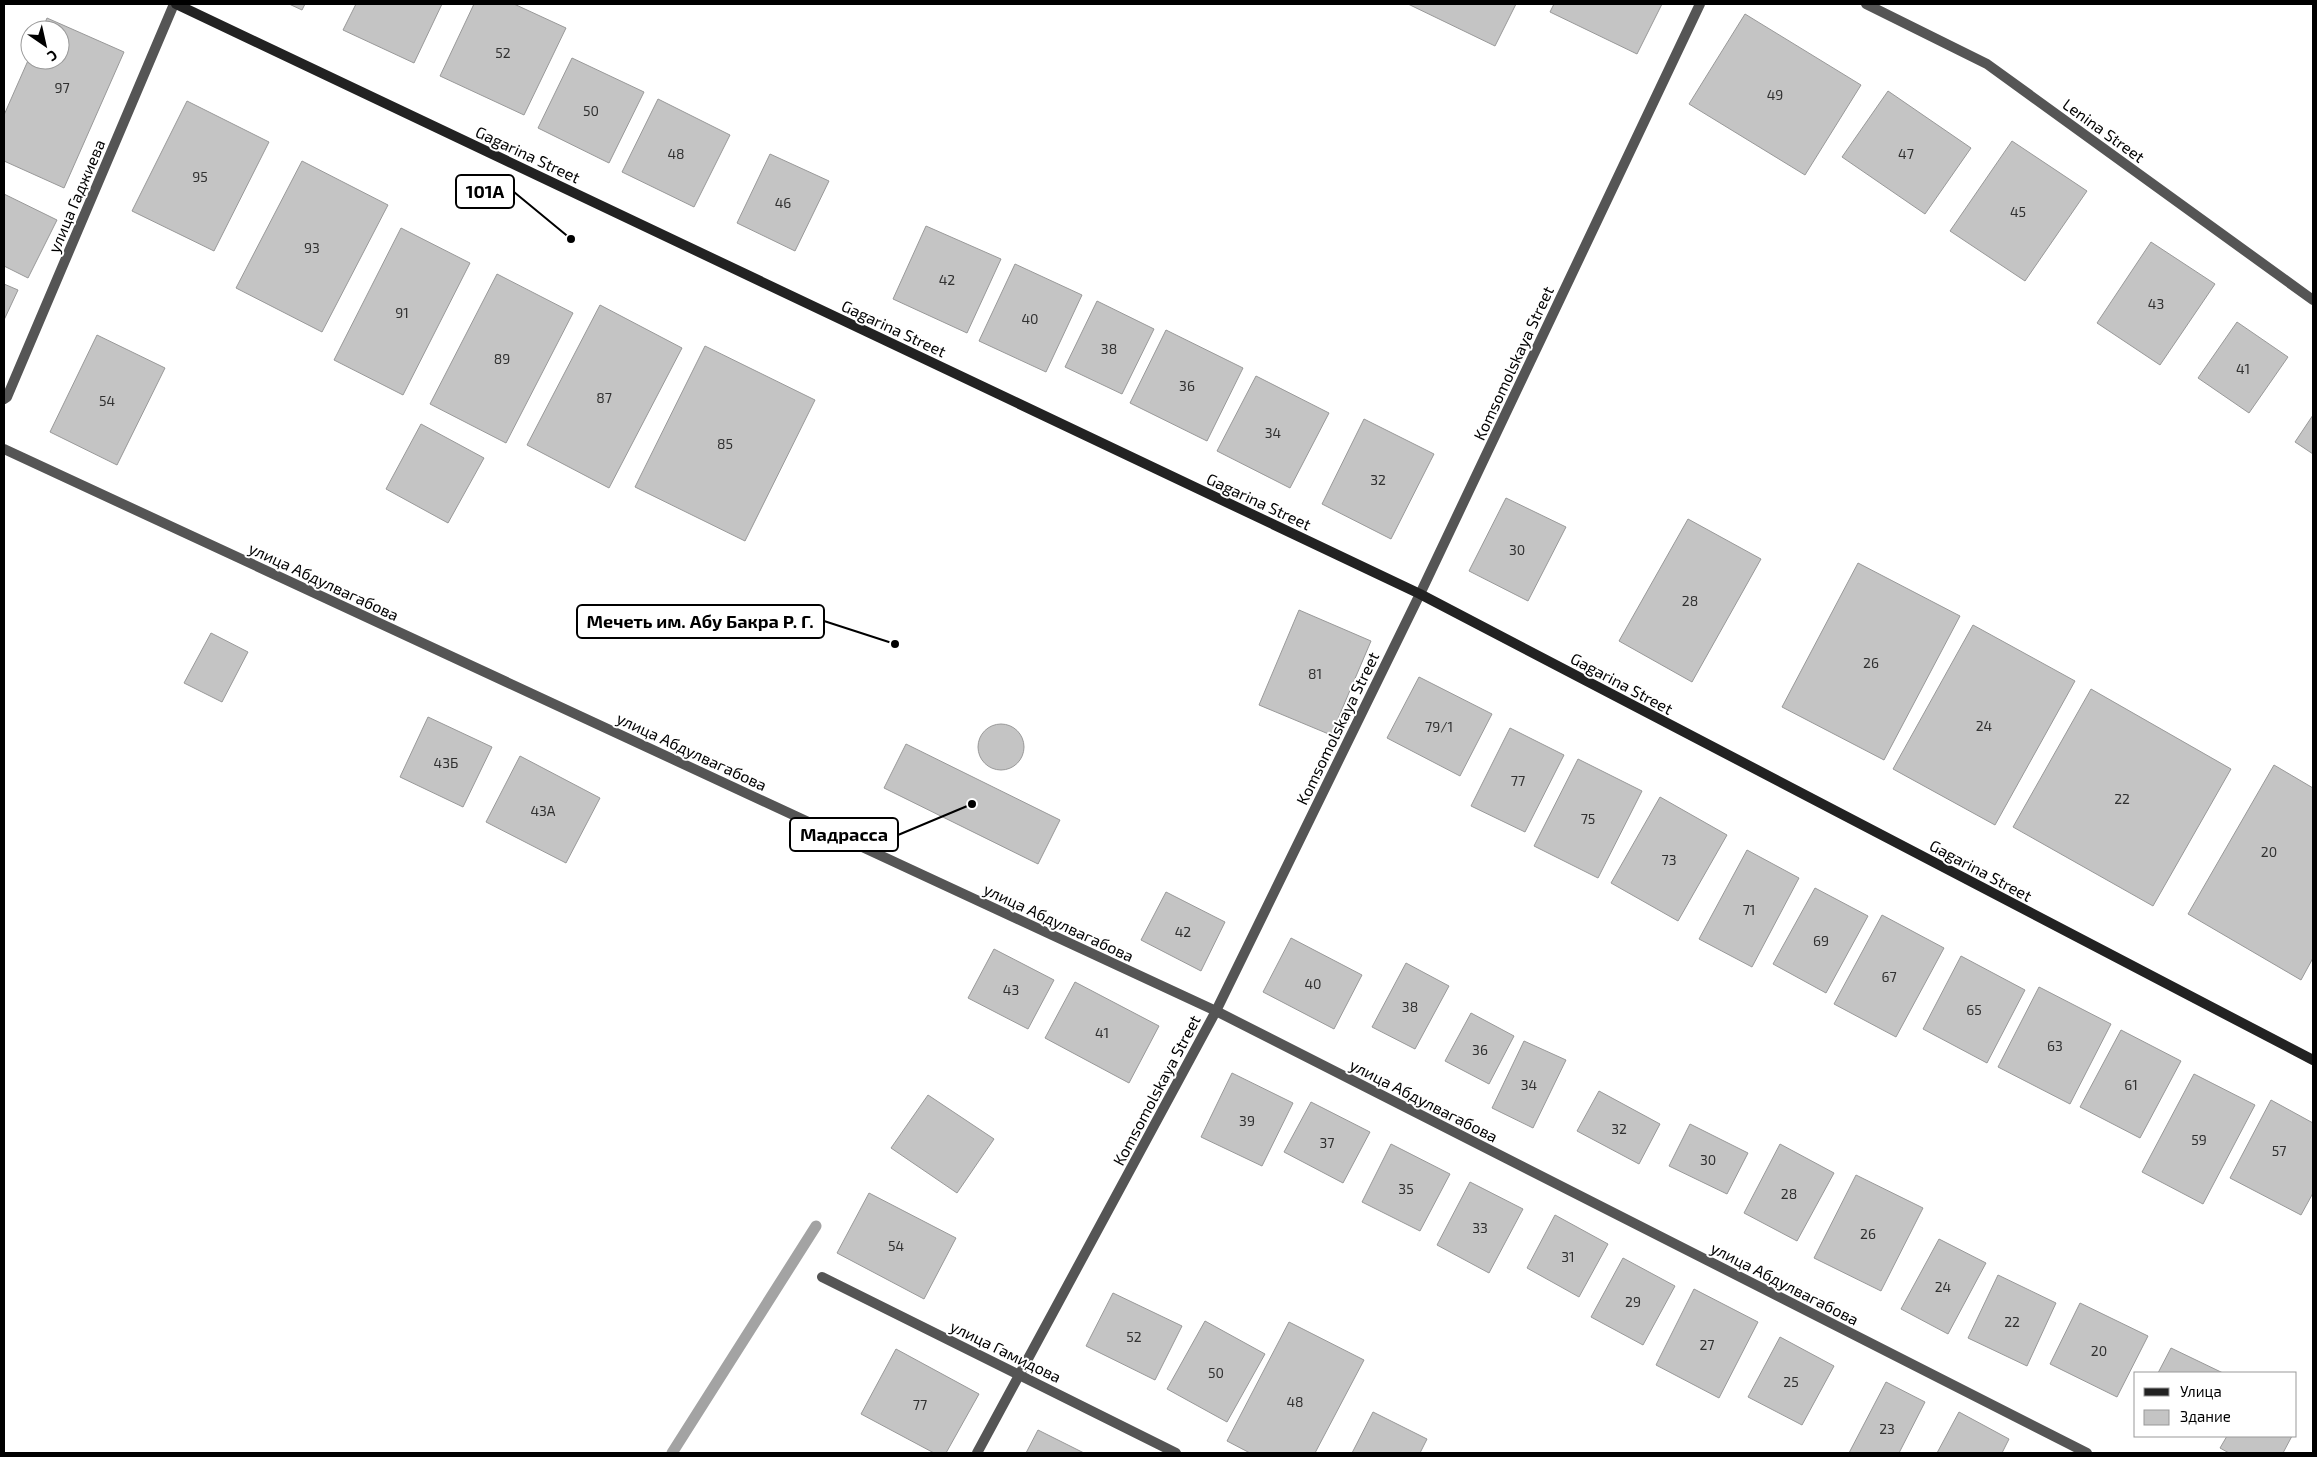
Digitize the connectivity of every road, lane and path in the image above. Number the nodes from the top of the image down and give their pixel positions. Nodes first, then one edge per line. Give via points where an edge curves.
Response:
1 (175, 4) edge
2 (1700, 4) edge
3 (1866, 4) edge
4 (2313, 300) edge
5 (4, 399) edge
6 (4, 449) edge
7 (1420, 594) junction
8 (1216, 1011) junction
9 (2313, 1060) edge
10 (822, 1277) dead end
11 (1019, 1374) junction
12 (976, 1453) edge
13 (1176, 1453) edge
14 (2087, 1453) edge

1 - 5 street, улица Гаджиева
1 - 7 street, Gagarina Street
2 - 7 street, Komsomolskaya Street
3 - 4 street, Lenina Street via 1987,64
6 - 8 street, улица Абдулвагабова
7 - 8 street, Komsomolskaya Street
7 - 9 street, Gagarina Street
8 - 11 street, Komsomolskaya Street
8 - 14 street, улица Абдулвагабова
10 - 11 street, улица Гамидова
11 - 12 street, Komsomolskaya Street
11 - 13 street, улица Гамидова

